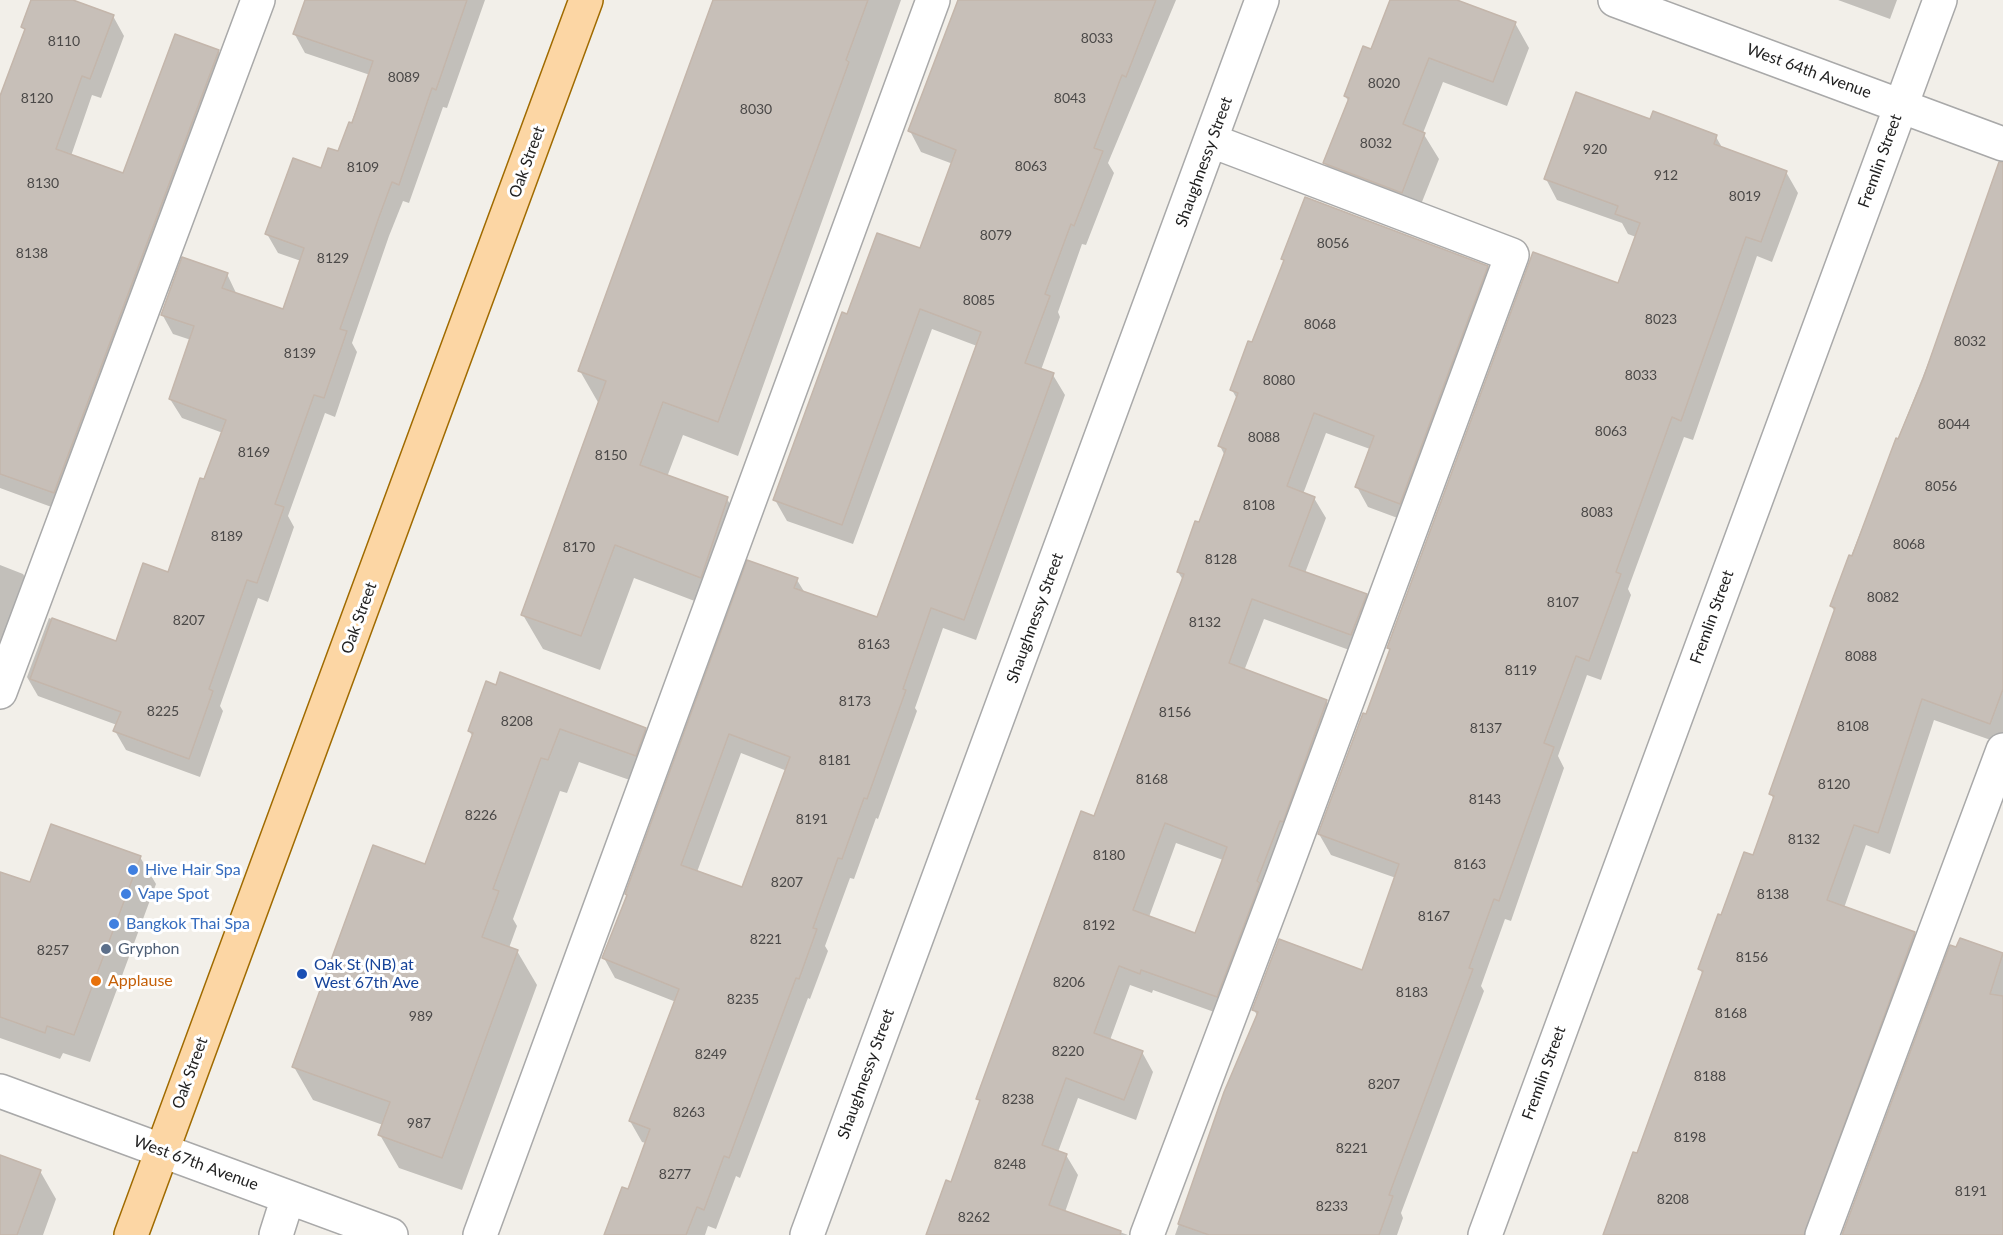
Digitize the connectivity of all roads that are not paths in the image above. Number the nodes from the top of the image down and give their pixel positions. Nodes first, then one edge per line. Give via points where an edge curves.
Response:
1 (258, 0) edge
2 (586, 0) edge
3 (933, 0) edge
4 (1262, 0) edge
5 (1615, 0) edge
6 (1940, 0) edge
7 (1900, 105) junction
8 (1212, 141) junction
9 (2003, 144) edge
10 (0, 692) edge
11 (2003, 750) edge
12 (0, 1091) edge
13 (162, 1151) junction
14 (288, 1197) junction
15 (131, 1235) edge
16 (276, 1235) edge
17 (391, 1235) edge
18 (480, 1235) edge
19 (807, 1235) edge
20 (1147, 1235) edge
21 (1485, 1235) edge
22 (1822, 1235) edge

1 - 10 street
2 - 13 main road, Oak Street
3 - 18 street
4 - 8 street, Shaughnessy Street
5 - 7 street, West 64th Avenue
6 - 7 street, Fremlin Street
7 - 9 street, West 64th Avenue
7 - 21 street, Fremlin Street
8 - 19 street, Shaughnessy Street
8 - 20 street via 1512,255
11 - 22 street
12 - 13 street, West 67th Avenue
13 - 14 street, West 67th Avenue
13 - 15 main road, Oak Street
14 - 16 street
14 - 17 street, West 67th Avenue

